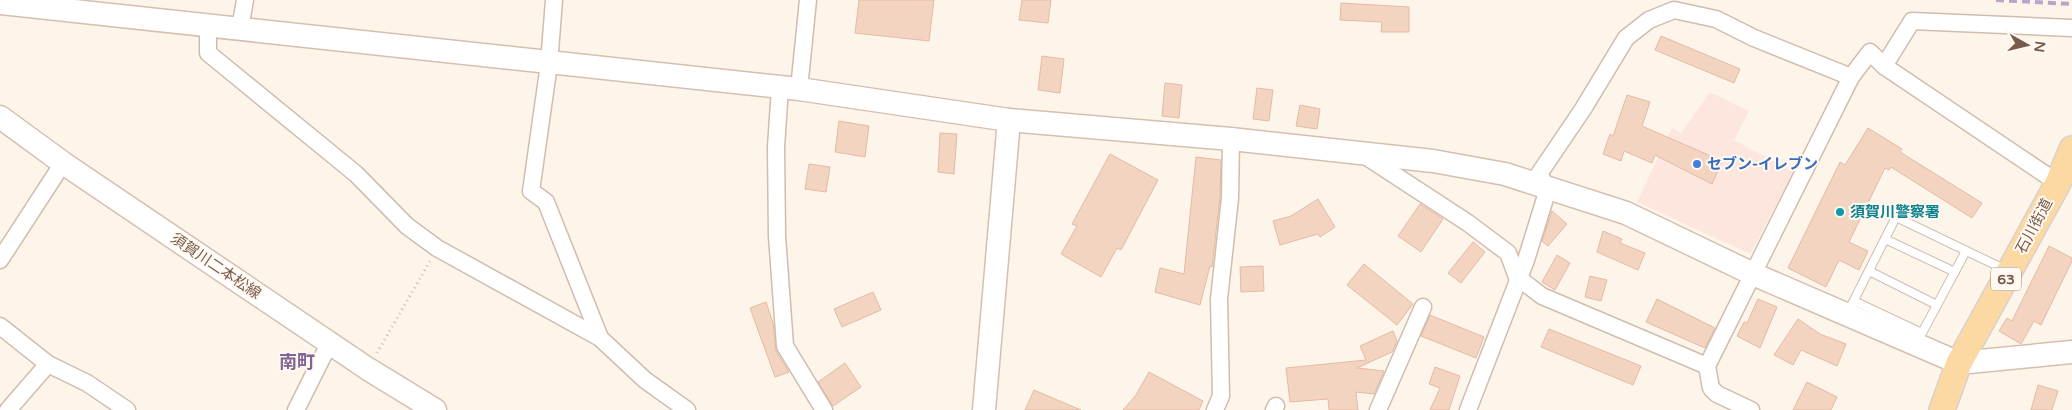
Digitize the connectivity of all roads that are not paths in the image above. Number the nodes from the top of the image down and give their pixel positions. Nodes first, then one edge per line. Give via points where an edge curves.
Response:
1 (245, 0) edge
2 (554, 0) edge
3 (808, 0) edge
4 (0, 3) edge
5 (208, 26) junction
6 (2072, 28) edge
7 (240, 29) junction
8 (549, 64) junction
9 (1884, 66) junction
10 (1851, 78) junction
11 (790, 89) junction
12 (0, 117) edge
13 (1009, 120) junction
14 (1231, 139) junction
15 (2072, 149) edge
16 (1361, 153) junction
17 (63, 164) junction
18 (2058, 182) junction
19 (1548, 189) junction
20 (1885, 239) junction
21 (1966, 251) junction
22 (0, 260) edge
23 (1869, 271) junction
24 (1955, 272) junction
25 (2010, 272) junction
26 (1753, 274) junction
27 (1517, 278) junction
28 (1937, 305) junction
29 (1423, 307) dead end
30 (1850, 308) junction
31 (0, 326) edge
32 (600, 338) junction
33 (330, 342) junction
34 (2072, 352) edge
35 (1959, 363) junction
36 (48, 364) junction
37 (1707, 366) junction
38 (8, 410) edge
39 (127, 410) edge
40 (296, 410) edge
41 (435, 410) edge
42 (687, 410) edge
43 (824, 410) edge
44 (984, 410) edge
45 (1214, 410) edge
46 (1378, 410) edge
47 (1468, 410) edge
48 (1751, 410) edge
49 (1942, 410) edge

1 - 7 street
2 - 8 street
3 - 11 street
4 - 5 street
5 - 7 street
5 - 32 street via 208,52 356,174 407,226 437,248
6 - 9 street via 1912,21
7 - 8 street
8 - 11 street
8 - 32 street via 531,191 546,202
9 - 10 street via 1870,52
9 - 18 street
10 - 19 street via 1716,19 1674,10 1649,20 1626,38 1539,174
10 - 26 street
11 - 13 street
11 - 43 street via 776,147 777,236 784,346
12 - 17 street, 須賀川二本松線
13 - 14 street
13 - 44 street
14 - 16 street
14 - 45 street via 1230,198 1219,299 1221,396
15 - 18 main road, 石川街道 / 63
16 - 19 street via 1505,174
16 - 27 street via 1508,253
17 - 22 street
17 - 33 street, 須賀川二本松線
18 - 25 main road, 石川街道 / 63
19 - 26 street via 1626,213
19 - 27 street via 1526,260
20 - 21 lane via 1896,217
20 - 23 lane
20 - 24 lane
21 - 24 lane
21 - 25 lane
23 - 28 lane
23 - 30 lane
24 - 28 lane
25 - 35 main road, 石川街道 / 63
26 - 30 street
26 - 37 street
27 - 37 street via 1542,296
27 - 47 street
28 - 30 lane via 1922,333
29 - 46 street
30 - 35 street
31 - 36 street
32 - 42 street via 645,380
33 - 40 street
33 - 41 street, 須賀川二本松線
34 - 35 street
35 - 49 main road, 石川街道 / 63
36 - 38 street
36 - 39 street via 87,383
37 - 48 street via 1711,388 1717,394

